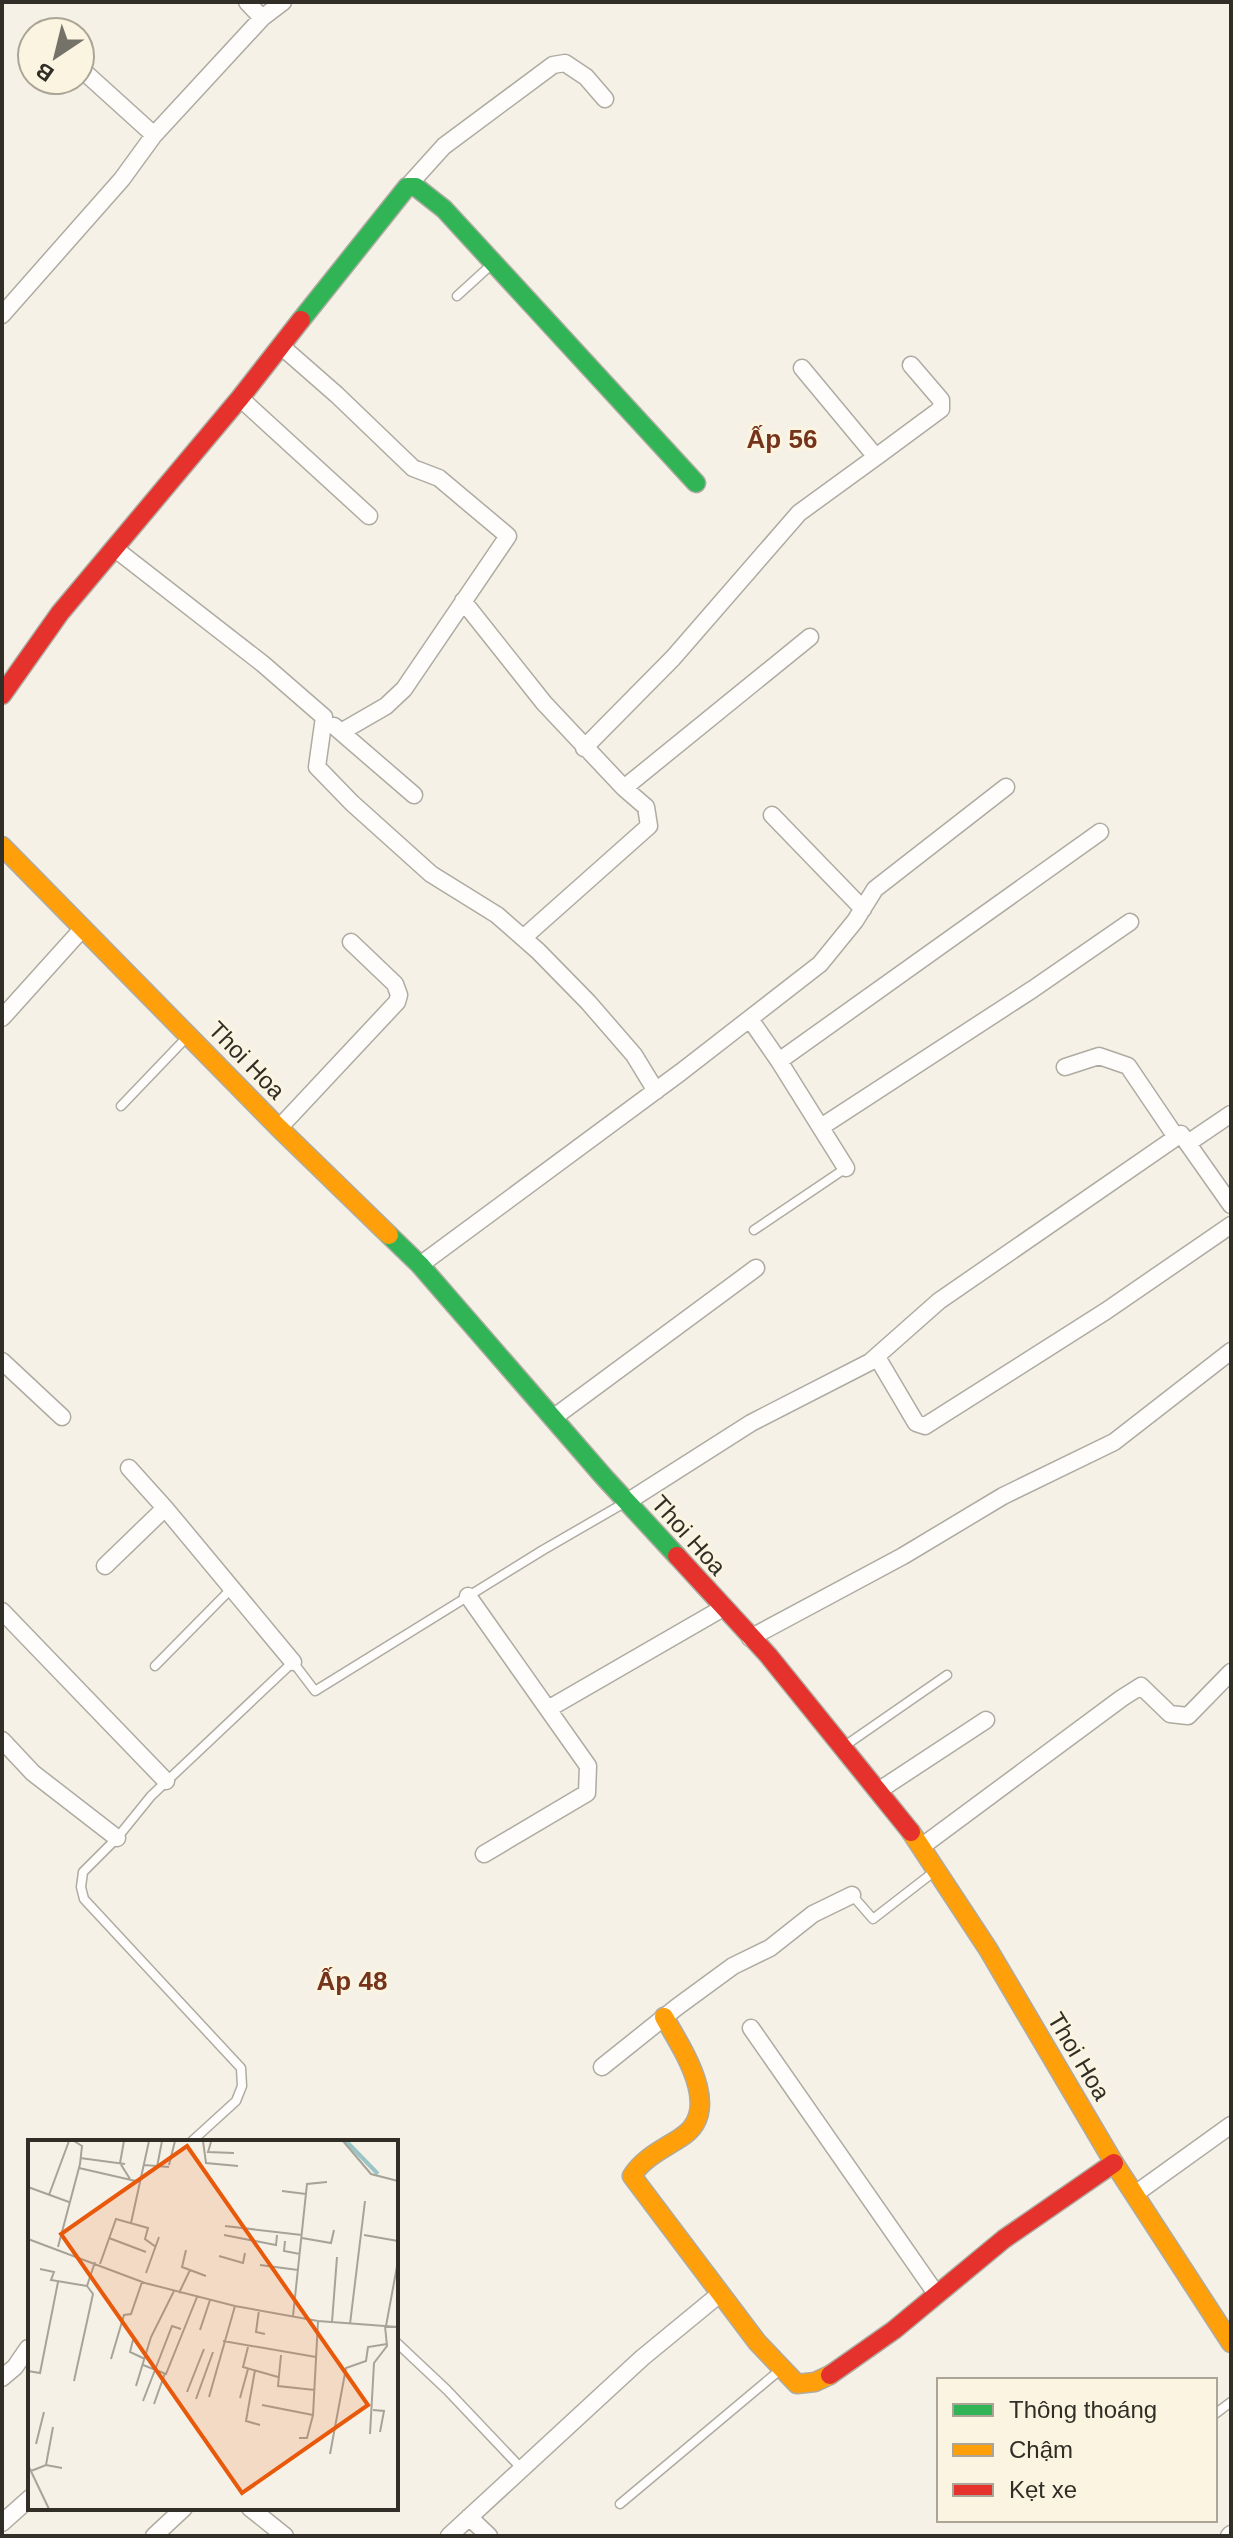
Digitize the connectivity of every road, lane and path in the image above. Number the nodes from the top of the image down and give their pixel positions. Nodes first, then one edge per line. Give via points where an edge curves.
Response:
1 (247, 2) edge
2 (283, 2) edge
3 (262, 18) junction
4 (96, 82) edge
5 (605, 99) dead end
6 (154, 135) junction
7 (407, 187) junction
8 (494, 262) junction
9 (457, 296) dead end
10 (2, 315) edge
11 (281, 346) junction
12 (911, 365) dead end
13 (802, 368) dead end
14 (240, 398) junction
15 (876, 457) junction
16 (696, 483) dead end
17 (369, 516) dead end
18 (114, 548) junction
19 (463, 601) junction
20 (810, 637) dead end
21 (2, 695) edge
22 (324, 717) junction
23 (341, 732) junction
24 (584, 748) junction
25 (1006, 787) dead end
26 (624, 788) junction
27 (414, 795) dead end
28 (772, 815) dead end
29 (1100, 832) dead end
30 (2, 846) edge
31 (863, 909) junction
32 (1130, 922) dead end
33 (83, 928) junction
34 (523, 938) junction
35 (351, 942) dead end
36 (2, 1018) edge
37 (750, 1019) junction
38 (189, 1036) junction
39 (779, 1061) junction
40 (1065, 1067) dead end
41 (656, 1091) junction
42 (121, 1106) dead end
43 (1231, 1114) edge
44 (821, 1127) junction
45 (279, 1128) junction
46 (1182, 1140) junction
47 (846, 1168) joint
48 (1231, 1205) edge
49 (1231, 1225) edge
50 (754, 1230) dead end
51 (420, 1265) junction
52 (756, 1268) dead end
53 (1231, 1351) edge
54 (877, 1357) junction
55 (2, 1361) edge
56 (62, 1417) dead end
57 (553, 1418) junction
58 (129, 1468) dead end
59 (627, 1502) junction
60 (165, 1508) junction
61 (105, 1566) dead end
62 (231, 1589) junction
63 (468, 1596) junction
64 (723, 1608) junction
65 (2, 1611) edge
66 (750, 1638) junction
67 (293, 1662) junction
68 (155, 1666) dead end
69 (1231, 1672) edge
70 (947, 1675) dead end
71 (548, 1709) junction
72 (986, 1720) dead end
73 (2, 1740) edge
74 (843, 1747) junction
75 (166, 1781) junction
76 (878, 1791) junction
77 (117, 1838) junction
78 (921, 1847) junction
79 (484, 1854) dead end
80 (936, 1871) junction
81 (852, 1895) joint
82 (664, 2017) junction
83 (751, 2028) dead end
84 (602, 2067) dead end
85 (1231, 2125) edge
86 (193, 2140) edge
87 (1114, 2163) junction
88 (1135, 2194) junction
89 (721, 2293) junction
90 (937, 2295) junction
91 (1231, 2343) edge
92 (398, 2344) edge
93 (28, 2348) edge
94 (780, 2369) junction
95 (2, 2378) edge
96 (521, 2468) junction
97 (28, 2500) edge
98 (620, 2504) dead end
99 (182, 2510) edge
100 (252, 2510) edge
101 (469, 2517) junction
102 (2, 2523) edge
103 (154, 2536) edge
104 (285, 2536) edge
105 (449, 2536) edge
106 (489, 2536) edge

1 - 3 street
2 - 3 street
3 - 6 street
4 - 6 street
5 - 7 street via 565,63 553,65 444,146
6 - 10 street
7 - 8 street via 416,187 444,209
7 - 11 street
8 - 9 lane
8 - 16 street
11 - 14 street
11 - 19 street via 413,468 439,478 508,536
12 - 15 street via 941,400 941,409
13 - 15 street
14 - 17 street
14 - 18 street
15 - 24 street via 799,513 673,658
18 - 21 street
18 - 22 street
19 - 23 street via 404,689
19 - 24 street
20 - 26 street
22 - 23 street
22 - 34 street via 317,767 431,874 497,915
23 - 27 street
24 - 26 street
25 - 31 street via 875,889
26 - 34 street via 646,807 649,826
28 - 31 street
29 - 39 street
30 - 33 street, Thoi Hoa
31 - 37 street via 820,964
32 - 44 street
33 - 36 street
33 - 38 street, Thoi Hoa
34 - 41 street via 588,1002 634,1055
35 - 45 street via 395,984 397,1002
37 - 39 street
37 - 41 street
38 - 42 lane
38 - 45 street, Thoi Hoa
39 - 44 street
40 - 46 street via 1099,1056 1128,1066
41 - 51 street
43 - 46 street
44 - 47 street
45 - 51 street, Thoi Hoa
46 - 48 street
46 - 54 street via 939,1301
47 - 50 lane
49 - 54 street via 924,1426 916,1423
51 - 57 street, Thoi Hoa
52 - 57 street
53 - 66 street via 1114,1442 1003,1496
54 - 59 street via 751,1423
55 - 56 street
57 - 59 street, Thoi Hoa
58 - 60 street
59 - 63 lane
59 - 64 street, Thoi Hoa
60 - 61 street
60 - 62 street
62 - 67 street
62 - 68 lane
63 - 67 lane via 315,1691
63 - 71 street
64 - 66 street, Thoi Hoa
64 - 71 street
65 - 75 street
66 - 74 street, Thoi Hoa
67 - 75 lane
69 - 78 street via 1188,1716 1170,1714 1141,1686
70 - 74 lane
71 - 79 street via 588,1766 587,1793
72 - 76 street
73 - 77 street via 33,1773
74 - 76 street, Thoi Hoa
75 - 77 lane
76 - 78 street, Thoi Hoa
77 - 86 lane via 83,1872 84,1899 241,2068 236,2101
78 - 80 street, Thoi Hoa
80 - 81 lane via 873,1919
80 - 87 street, Thoi Hoa
81 - 82 street via 813,1914
82 - 84 street
82 - 89 street via 690,2064 700,2116 690,2131 646,2159 632,2176
83 - 90 street
85 - 88 street
87 - 88 street, Thoi Hoa
87 - 90 street via 989,2250
88 - 91 street, Thoi Hoa
89 - 94 street
89 - 96 street
90 - 94 street via 849,2365 810,2385 797,2384
92 - 96 lane
93 - 95 street
94 - 98 lane
96 - 101 street
97 - 102 street
99 - 103 street
100 - 104 street
101 - 105 street
101 - 106 street

